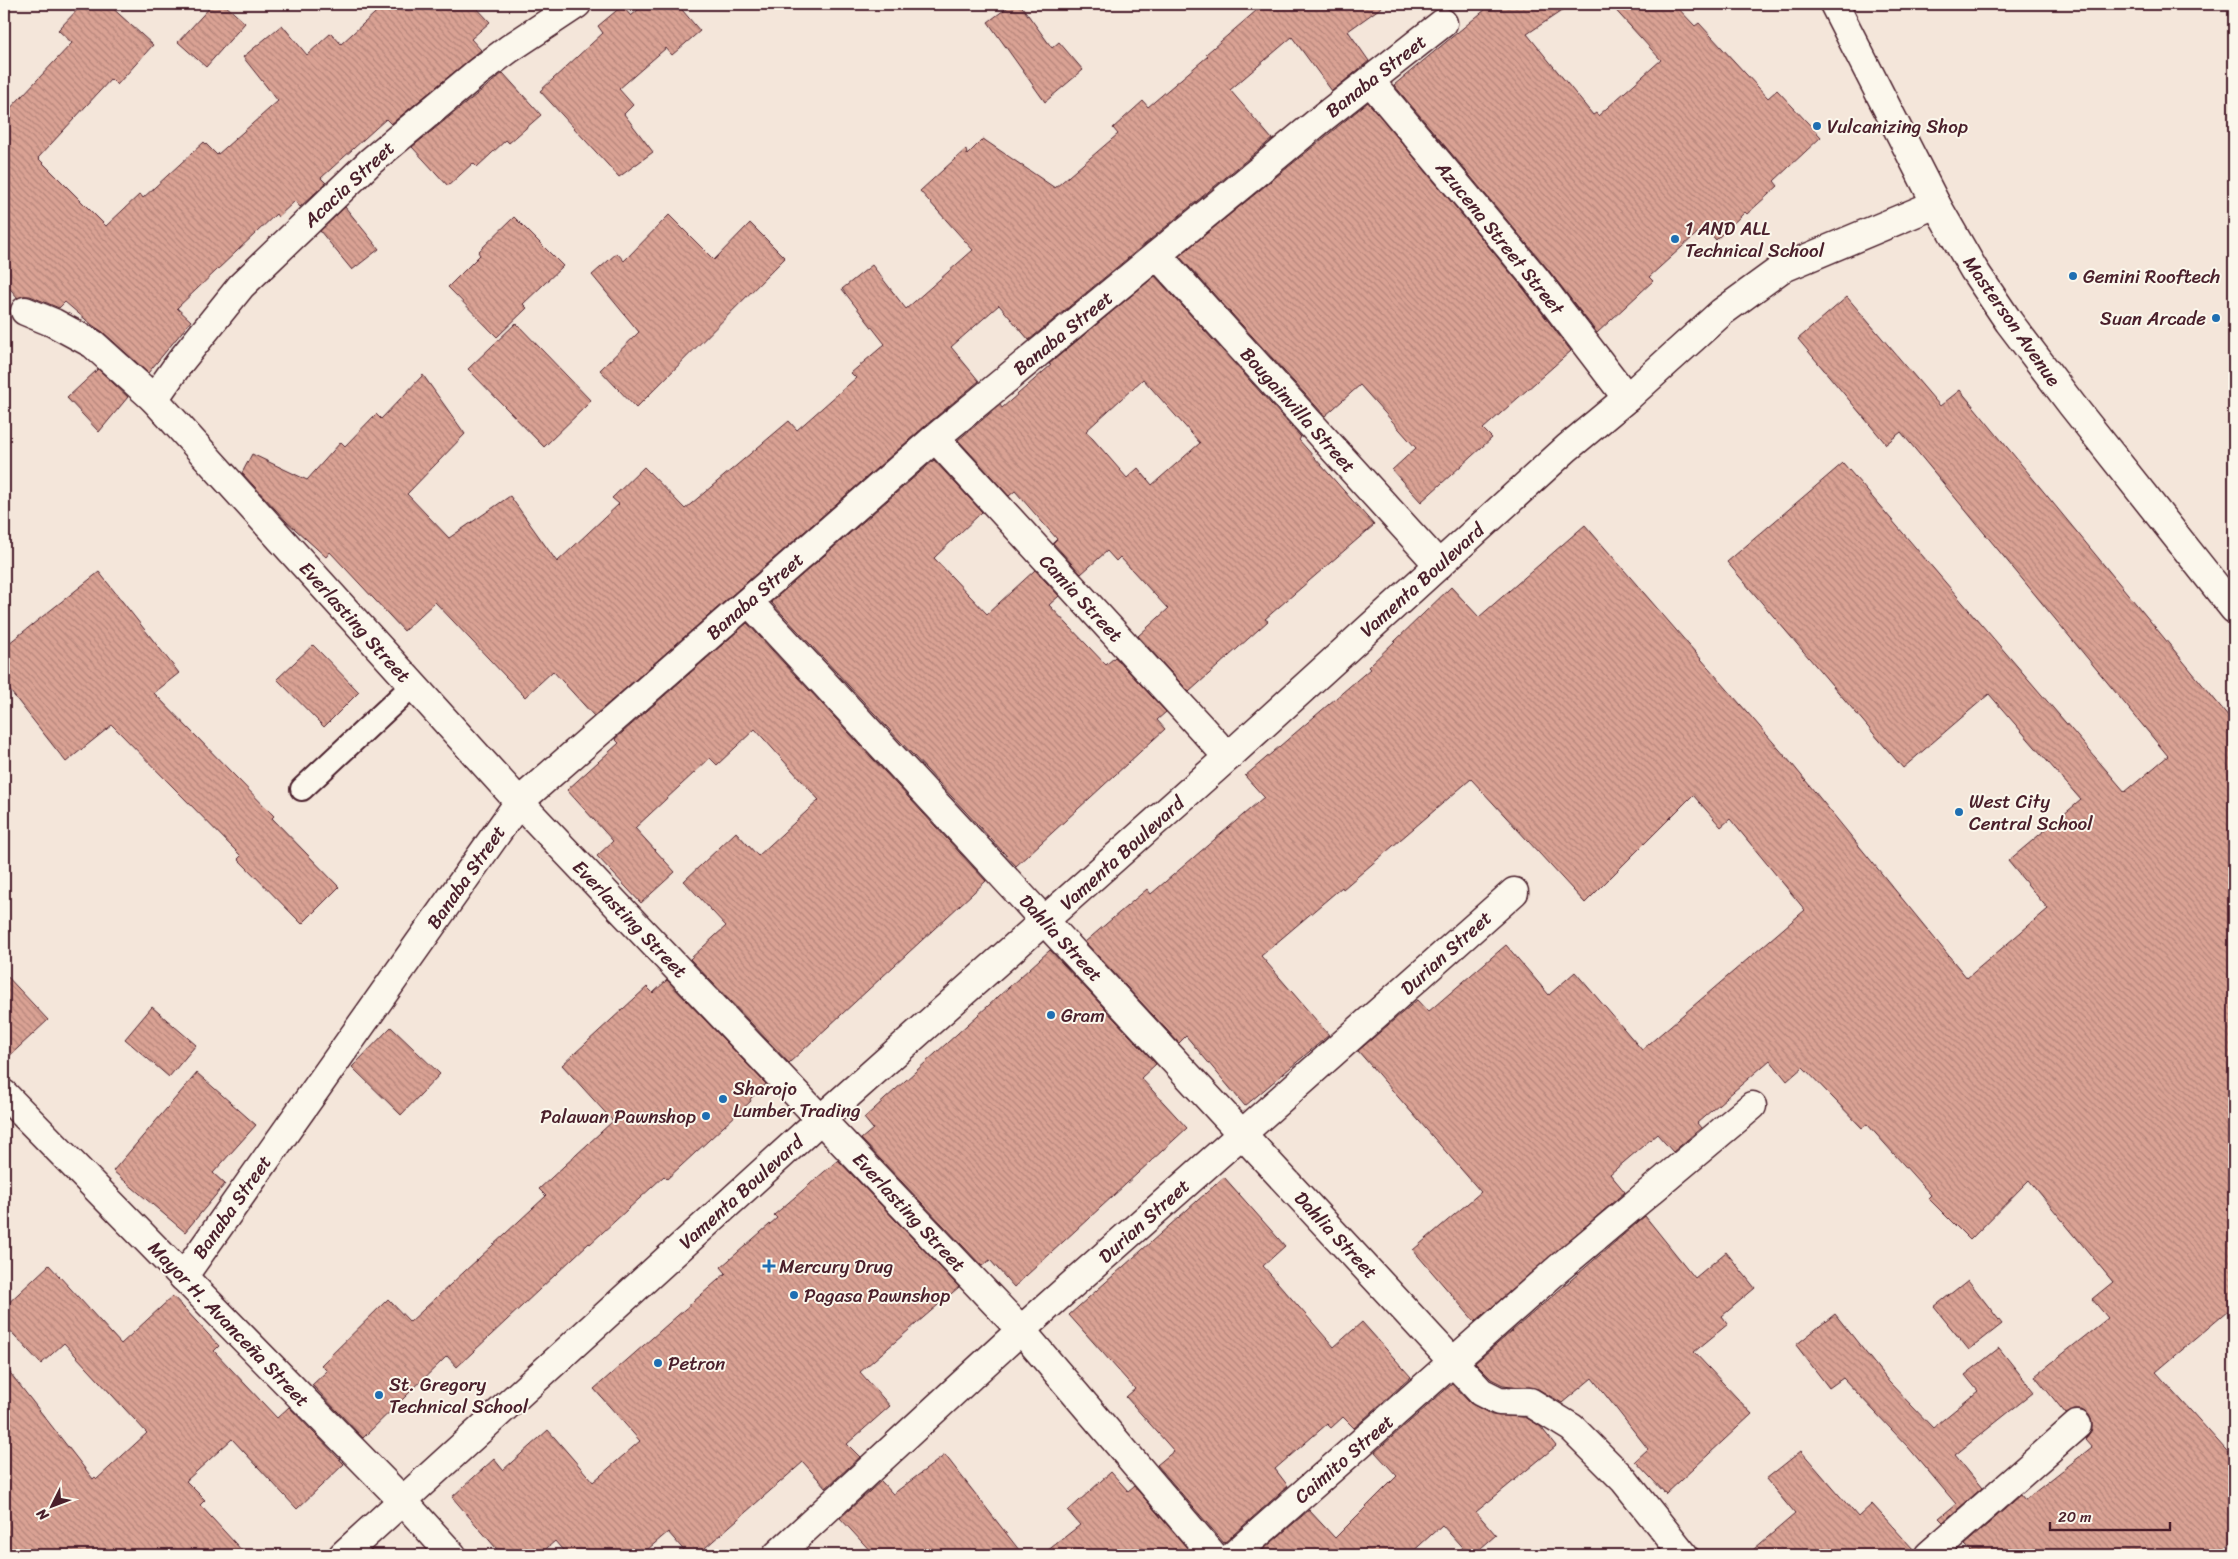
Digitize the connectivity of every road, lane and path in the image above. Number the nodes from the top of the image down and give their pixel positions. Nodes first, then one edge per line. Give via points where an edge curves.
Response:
1 (577, 4) edge
2 (1834, 4) edge
3 (1443, 23) dead end
4 (1370, 81) junction
5 (1936, 204) junction
6 (1157, 256) junction
7 (25, 311) dead end
8 (1627, 398) junction
9 (154, 399) junction
10 (935, 438) junction
11 (1439, 565) junction
12 (749, 602) junction
13 (2234, 609) edge
14 (412, 686) junction
15 (1228, 757) junction
16 (302, 788) dead end
17 (519, 802) junction
18 (1514, 892) dead end
19 (1045, 921) junction
20 (4, 1094) edge
21 (1752, 1106) dead end
22 (821, 1119) junction
23 (1242, 1134) junction
24 (183, 1277) junction
25 (1021, 1330) junction
26 (1453, 1362) junction
27 (2077, 1425) dead end
28 (403, 1501) junction
29 (343, 1555) edge
30 (452, 1555) edge
31 (777, 1555) edge
32 (1213, 1555) edge
33 (1234, 1555) edge
34 (1684, 1555) edge
35 (1929, 1555) edge

1 - 9 street, Acacia Street via 508,49 371,161 241,286
2 - 5 street, Masterson Avenue
3 - 4 street, Banaba Street
4 - 6 street, Banaba Street
4 - 8 street, Azucena Street Street via 1535,278
5 - 8 street, Vamenta Boulevard via 1782,269 1722,312
5 - 13 street, Masterson Avenue via 2009,322
6 - 10 street, Banaba Street
6 - 11 street, Bougainvilla Street
7 - 9 street, Everlasting Street via 93,344
8 - 11 street, Vamenta Boulevard
9 - 14 street, Everlasting Street
10 - 12 street, Banaba Street
10 - 15 street, Camia Street
11 - 15 street, Vamenta Boulevard
12 - 17 street, Banaba Street
12 - 19 street, Dahlia Street
14 - 16 lane
14 - 17 street, Everlasting Street
15 - 19 street, Vamenta Boulevard
17 - 22 street, Everlasting Street
17 - 24 street, Banaba Street
18 - 23 street, Durian Street
19 - 22 street, Vamenta Boulevard
19 - 23 street, Dahlia Street
20 - 24 street, Mayor H. Avanceña Street
21 - 26 street, Caimito Street
22 - 25 street, Everlasting Street
22 - 28 street, Vamenta Boulevard
23 - 25 street, Durian Street
23 - 26 street, Dahlia Street
24 - 28 street, Mayor H. Avanceña Street
25 - 31 street, Durian Street
25 - 32 street, Everlasting Street
26 - 33 street, Caimito Street
26 - 34 street, Dahlia Street via 1482,1392 1499,1401 1530,1402 1572,1428 1624,1480
27 - 35 street
28 - 29 street, Vamenta Boulevard
28 - 30 street, Mayor H. Avanceña Street

